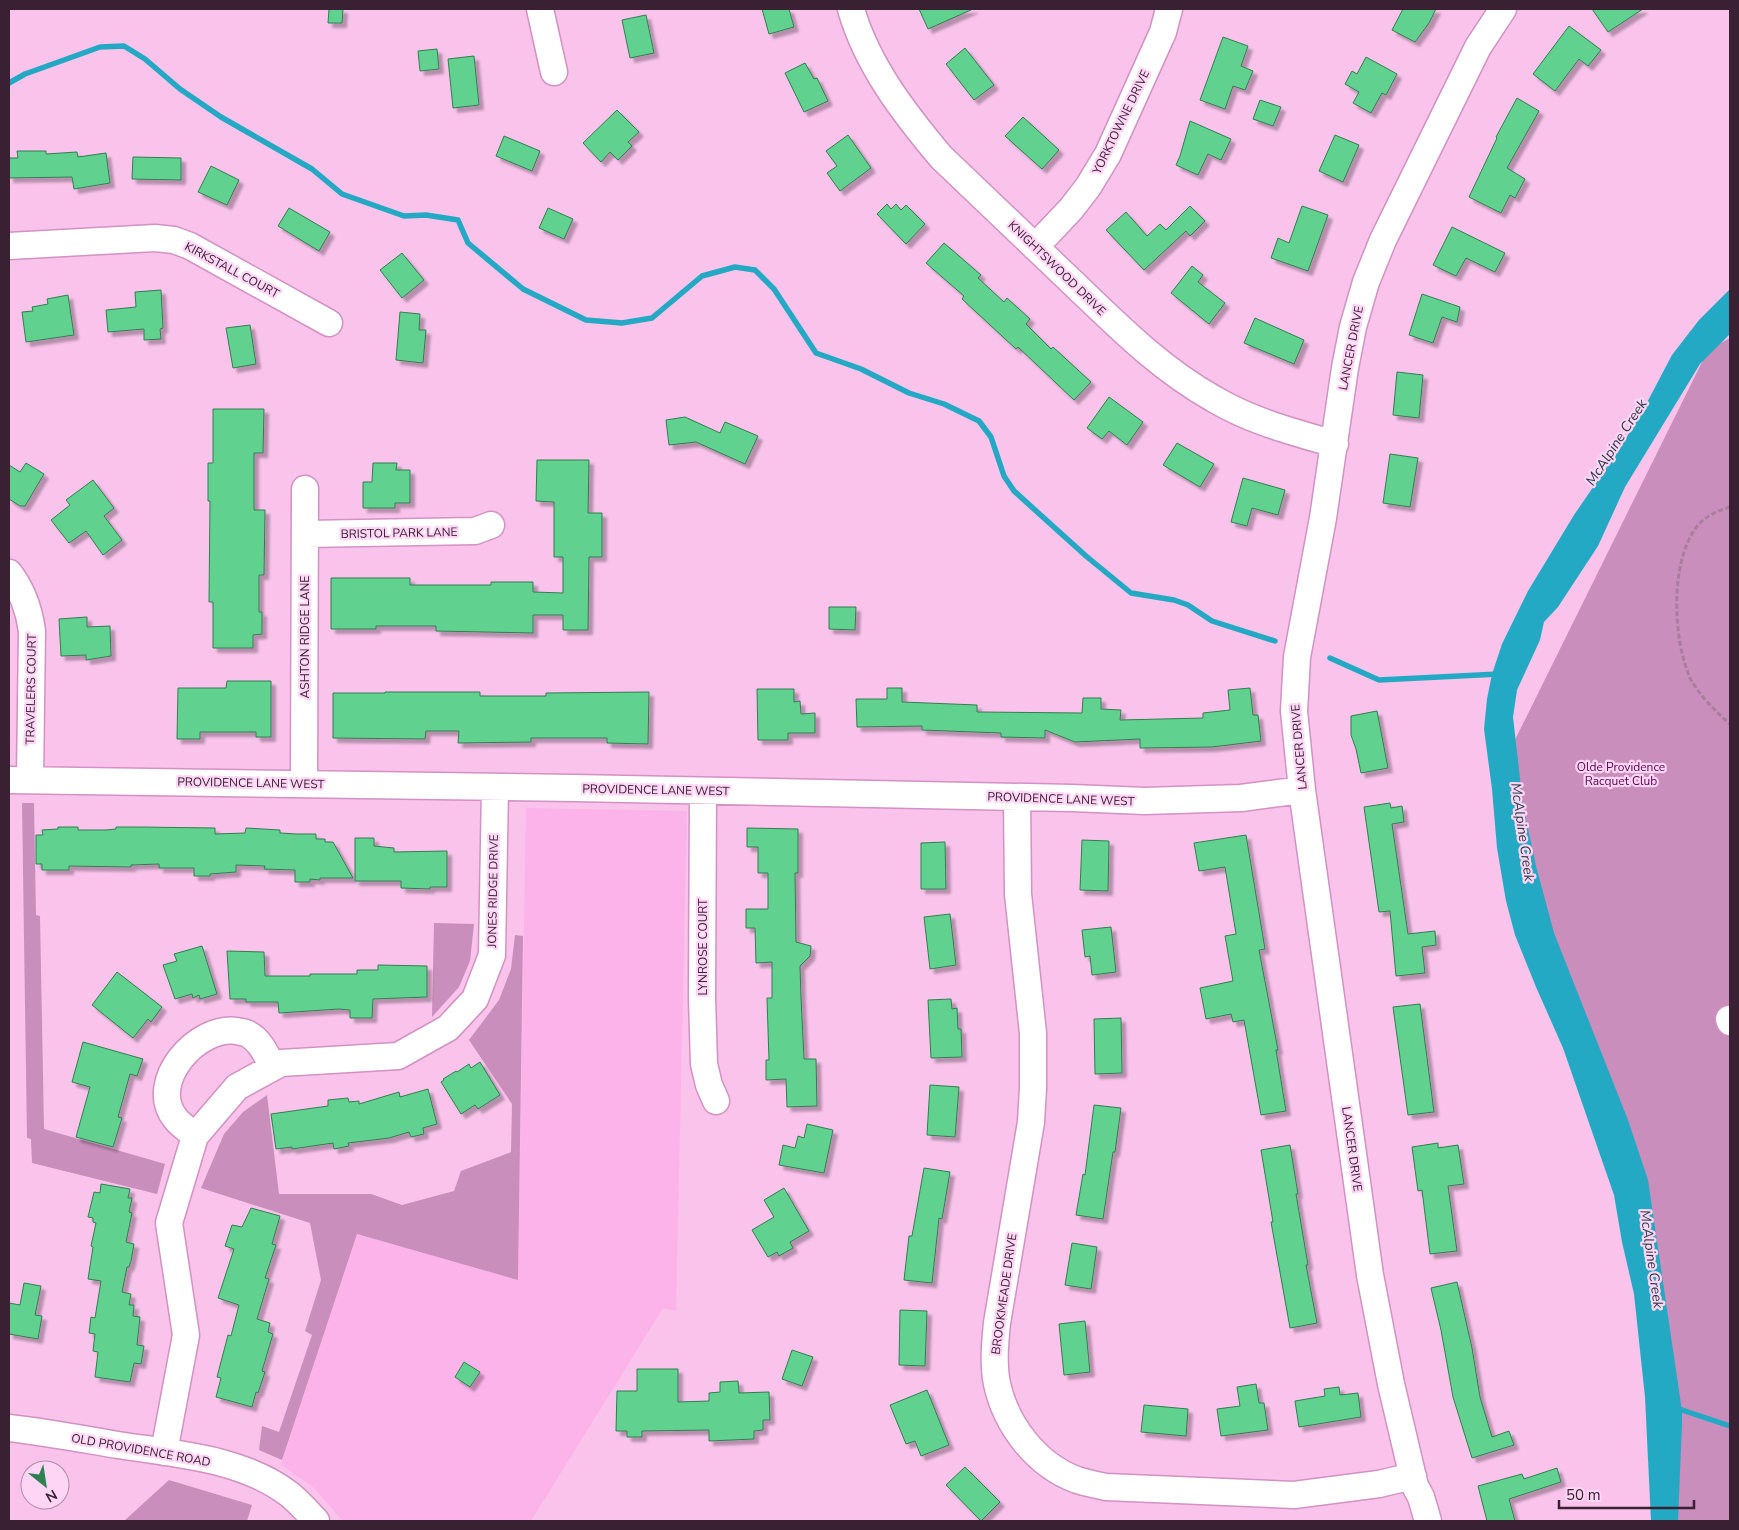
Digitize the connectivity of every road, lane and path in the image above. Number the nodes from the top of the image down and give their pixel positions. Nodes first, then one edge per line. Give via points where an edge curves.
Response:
1 (540, 9) edge
2 (851, 9) edge
3 (1169, 9) edge
4 (1503, 9) edge
5 (554, 72) dead end
6 (9, 246) edge
7 (1035, 247) junction
8 (329, 323) dead end
9 (1335, 444) junction
10 (305, 489) dead end
11 (1730, 508) edge
12 (491, 525) dead end
13 (306, 534) junction
14 (9, 573) edge
15 (1730, 724) edge
16 (19, 780) edge
17 (304, 784) junction
18 (495, 788) junction
19 (1302, 790) junction
20 (703, 791) junction
21 (1018, 797) junction
22 (273, 1067) junction
23 (716, 1101) dead end
24 (195, 1136) junction
25 (9, 1428) edge
26 (164, 1452) junction
27 (1414, 1481) junction
28 (316, 1521) edge
29 (1414, 1521) edge
30 (1428, 1521) edge

1 - 5 street
2 - 7 street, KNIGHTSWOOD DRIVE via 869,53 913,124 941,157
3 - 7 street, YORKTOWNE DRIVE via 1163,32 1108,154 1083,194
4 - 9 street, LANCER DRIVE via 1478,47 1382,240 1354,327
6 - 8 street, KIRKSTALL COURT via 155,238 174,240
7 - 9 street, KNIGHTSWOOD DRIVE via 1137,345 1174,374 1243,414
9 - 19 street, LANCER DRIVE via 1297,657 1294,711
10 - 13 street, ASHTON RIDGE LANE
11 - 15 path via 1712,514 1695,528 1681,565 1676,607 1691,678
12 - 13 street, BRISTOL PARK LANE via 475,531
13 - 17 street, ASHTON RIDGE LANE
14 - 16 street, TRAVELERS COURT via 23,596 32,631
16 - 17 street, PROVIDENCE LANE WEST
17 - 18 street, PROVIDENCE LANE WEST
18 - 20 street, PROVIDENCE LANE WEST
18 - 22 street, JONES RIDGE DRIVE via 492,955 475,999 448,1028 398,1056 281,1063
19 - 21 street, PROVIDENCE LANE WEST via 1241,798 1154,801
19 - 27 street, LANCER DRIVE via 1370,1275 1390,1384
20 - 21 street, PROVIDENCE LANE WEST
20 - 23 street, LYNROSE COURT via 704,1064
21 - 27 street, BROOKMEADE DRIVE via 1018,894 1033,1033 1033,1088 1031,1122 994,1355 997,1383 1011,1421 1024,1441 1059,1471 1076,1480 1106,1487 1294,1495
22 - 24 street, JONES RIDGE DRIVE via 237,1087
22 - 24 street via 260,1044 247,1033 229,1030 212,1034 194,1044 178,1062 167,1084 174,1118
24 - 26 street, JONES RIDGE DRIVE via 169,1223 186,1335
25 - 26 street, OLD PROVIDENCE ROAD
26 - 28 street, OLD PROVIDENCE ROAD via 219,1463 258,1476 300,1503
27 - 29 street, LANCER DRIVE
27 - 30 street, LANCER DRIVE

